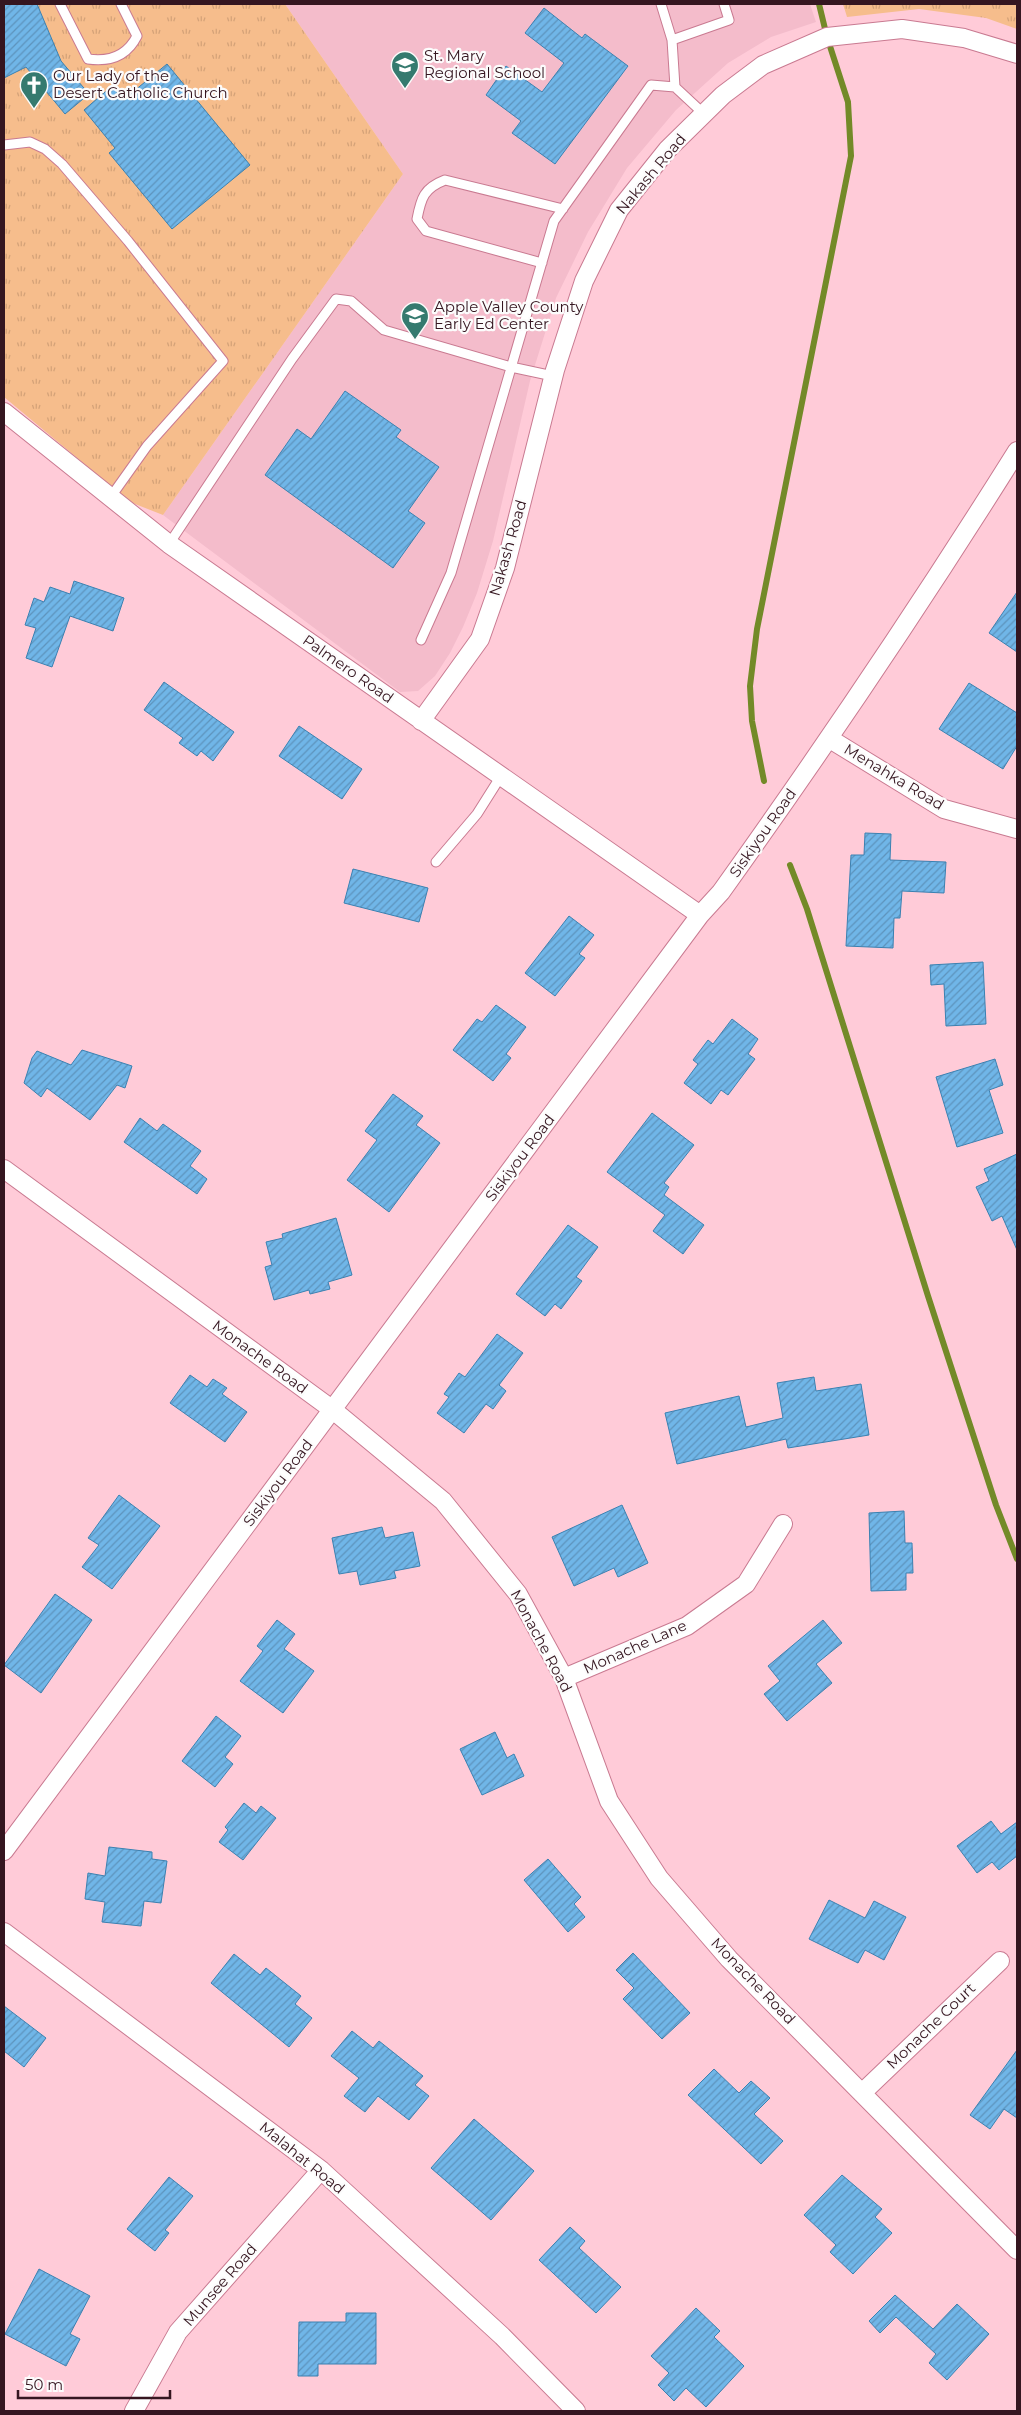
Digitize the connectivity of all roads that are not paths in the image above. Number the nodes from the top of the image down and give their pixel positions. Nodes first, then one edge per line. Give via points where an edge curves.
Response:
1 (60, 4) edge
2 (121, 4) edge
3 (661, 4) edge
4 (724, 4) edge
5 (672, 40) junction
6 (1017, 54) edge
7 (675, 87) junction
8 (704, 114) junction
9 (4, 145) edge
10 (563, 209) junction
11 (542, 264) junction
12 (511, 367) junction
13 (553, 376) junction
14 (4, 412) edge
15 (1017, 451) edge
16 (110, 498) junction
17 (169, 544) junction
18 (421, 640) dead end
19 (421, 721) junction
20 (830, 738) junction
21 (501, 776) junction
22 (1017, 829) edge
23 (436, 862) dead end
24 (700, 915) junction
25 (4, 1169) edge
26 (333, 1410) junction
27 (783, 1524) dead end
28 (564, 1678) junction
29 (4, 1851) edge
30 (4, 1932) edge
31 (1000, 1961) dead end
32 (863, 2092) junction
33 (321, 2170) junction
34 (1017, 2250) edge
35 (134, 2411) edge
36 (576, 2411) edge

1 - 2 lane via 81,49 88,59 98,60 112,59 132,46 136,36
3 - 5 lane
4 - 5 lane via 729,20
5 - 7 lane
6 - 8 street, Nakash Road via 964,38 902,29 827,37 763,65
7 - 8 lane
7 - 10 lane via 651,85
8 - 13 street, Nakash Road via 667,150 619,210 584,281
9 - 16 lane via 30,142 45,149 62,164 128,241 223,362 147,446
10 - 11 lane via 554,221
10 - 11 lane via 445,180 433,185 421,199 417,219 426,231
11 - 12 lane
12 - 13 lane
12 - 17 lane via 384,330 351,302 336,299
12 - 18 lane via 451,573
13 - 19 street, Nakash Road via 505,568 480,639
14 - 16 street, Palmero Road
15 - 20 street, Siskiyou Road via 942,571
16 - 17 street, Palmero Road
17 - 19 street, Palmero Road
19 - 21 street, Palmero Road
20 - 22 street, Menahka Road via 944,809
20 - 24 street, Siskiyou Road via 721,892
21 - 23 lane via 477,814
21 - 24 street, Palmero Road
24 - 26 street, Siskiyou Road
25 - 26 street, Monache Road
26 - 28 street, Monache Road via 443,1501 518,1594
26 - 29 street, Siskiyou Road
27 - 28 street, Monache Lane via 746,1584 687,1626
28 - 32 street, Monache Road via 609,1801 658,1878 729,1959
30 - 33 street, Malahat Road
31 - 32 street, Monache Court
32 - 34 street, Monache Road
33 - 35 street, Munsee Road via 178,2332
33 - 36 street, Malahat Road via 502,2336

